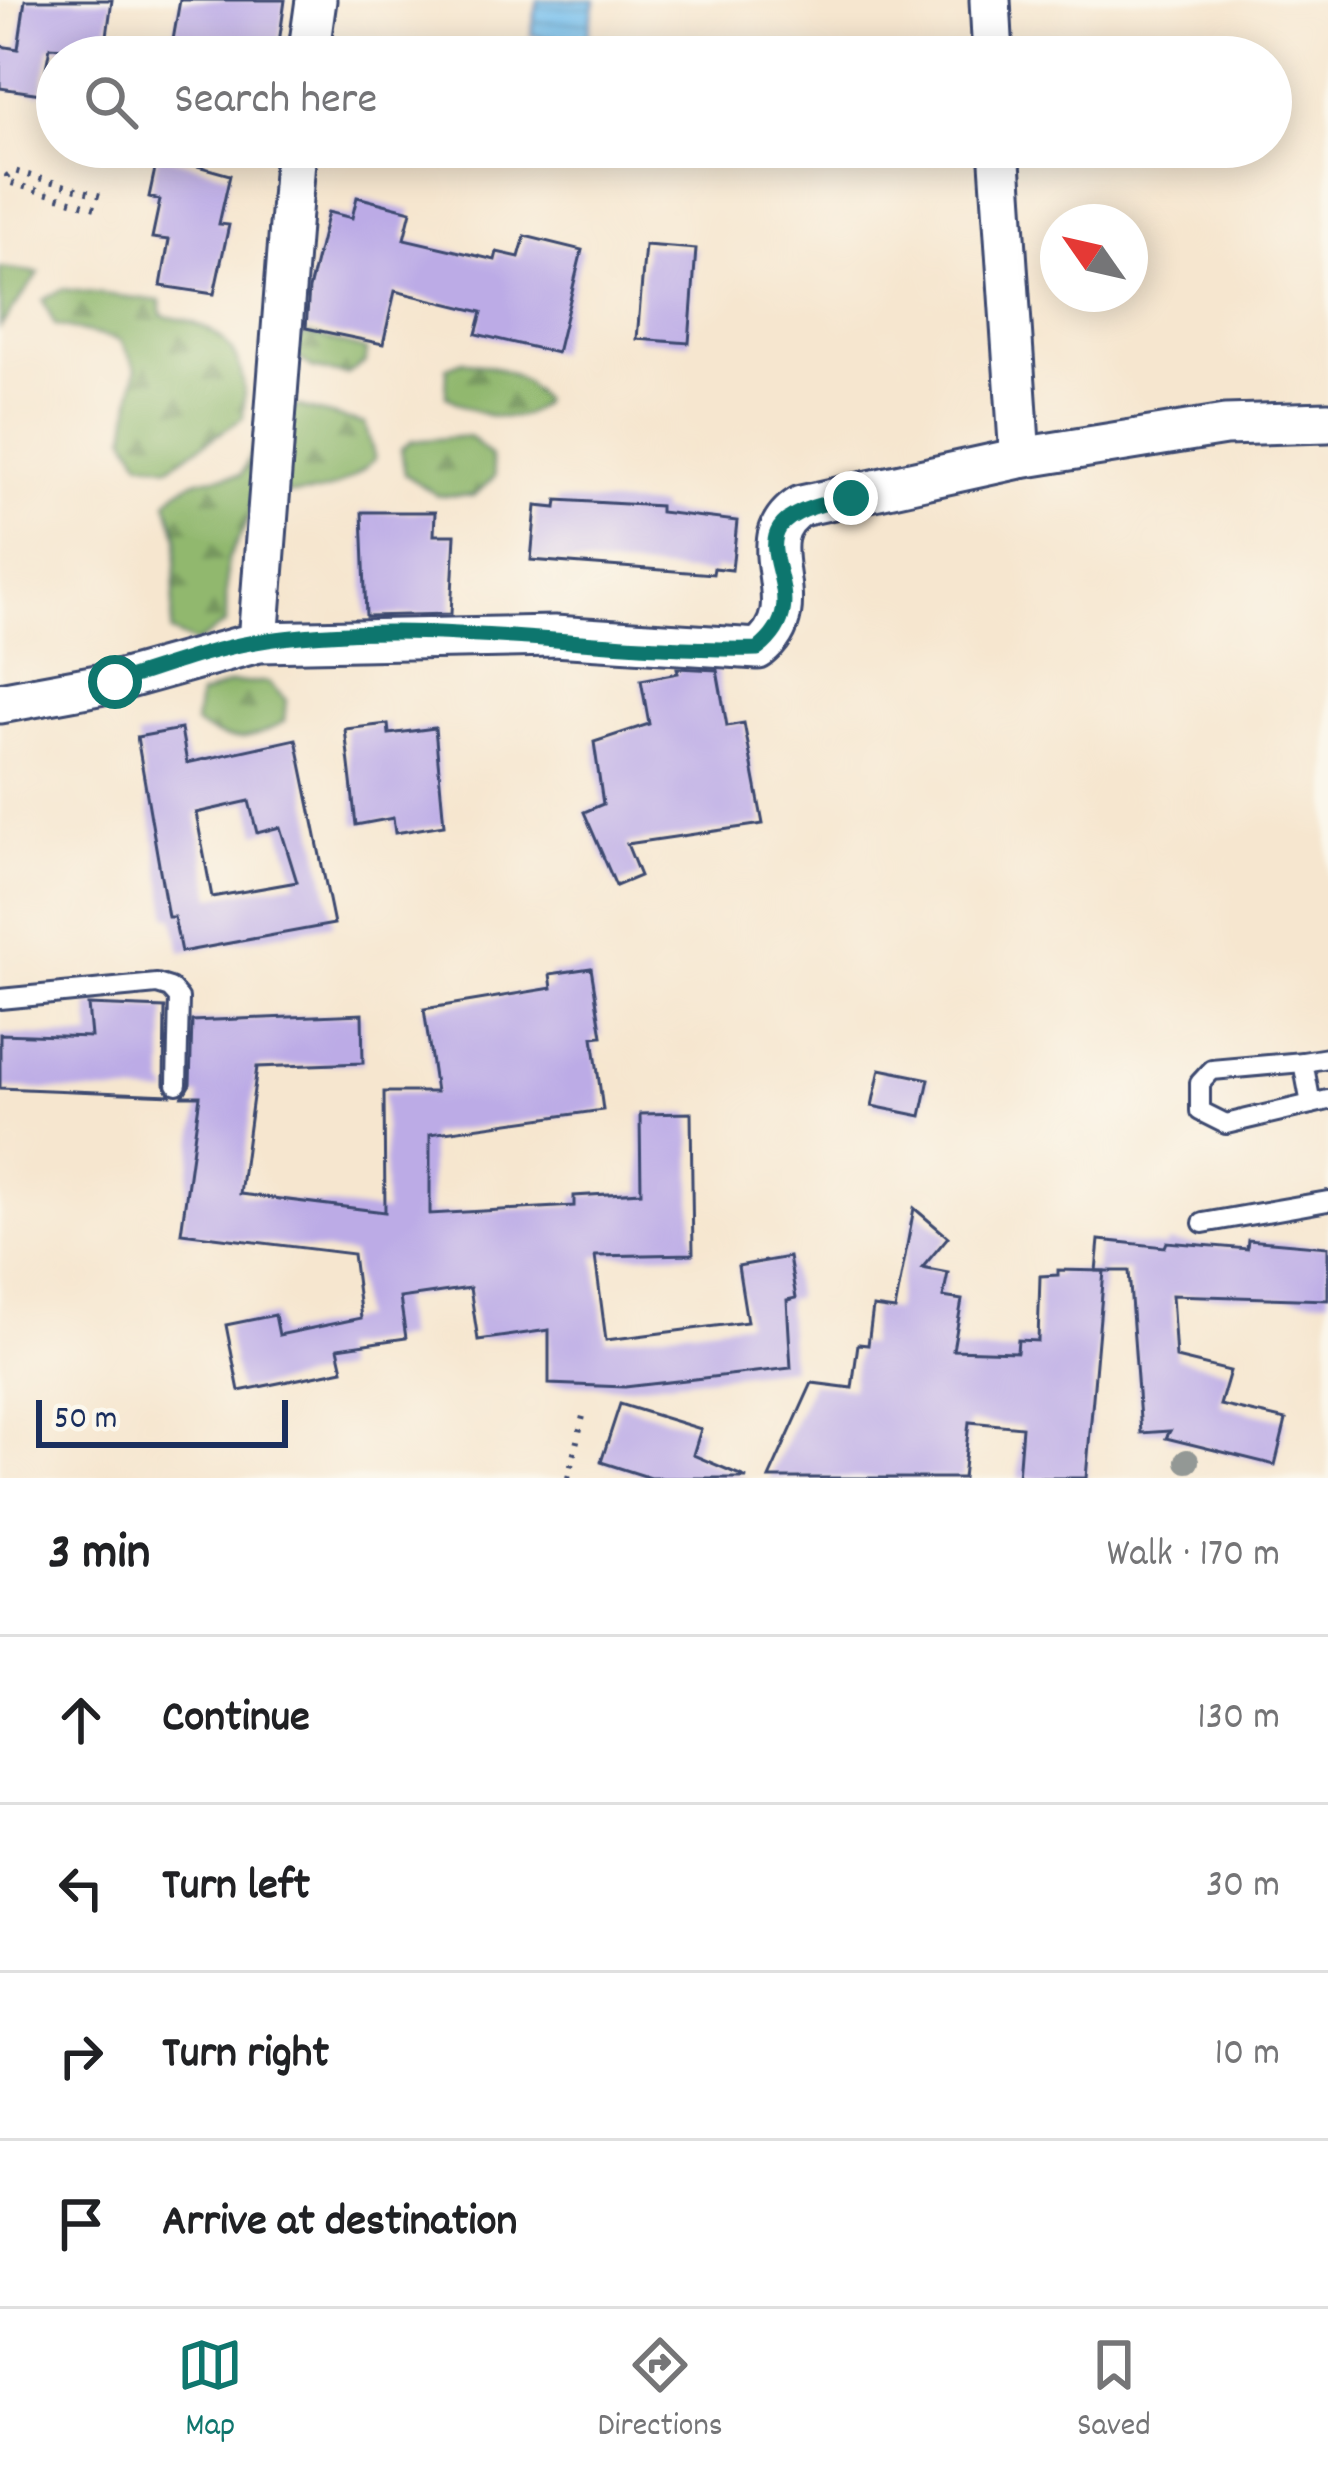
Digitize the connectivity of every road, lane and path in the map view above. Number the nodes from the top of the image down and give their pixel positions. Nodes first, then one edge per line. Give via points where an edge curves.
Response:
1 (316, 0) edge
2 (990, 0) edge
3 (311, 36) edge
4 (992, 36) edge
5 (294, 168) edge
6 (1000, 168) edge
7 (3, 175) edge
8 (100, 196) dead end
9 (95, 208) dead end
10 (1328, 422) edge
11 (1020, 458) junction
12 (258, 642) junction
13 (0, 703) edge
14 (0, 999) edge
15 (1328, 1058) edge
16 (1303, 1062) junction
17 (177, 1084) dead end
18 (1319, 1102) edge
19 (1328, 1201) edge
20 (1203, 1223) dead end
21 (583, 1416) dead end
22 (568, 1478) edge

1 - 3 street
2 - 4 street
5 - 12 street
6 - 11 street
7 - 8 path via 14,171
7 - 9 path
10 - 11 street via 1225,425
11 - 12 street via 801,506 784,517 775,536 778,633 758,649 554,636
12 - 13 street via 115,682
14 - 17 lane via 170,988 178,998
15 - 16 lane
16 - 18 lane
16 - 18 lane via 1212,1070 1196,1100 1210,1120 1226,1124
19 - 20 lane
21 - 22 path

